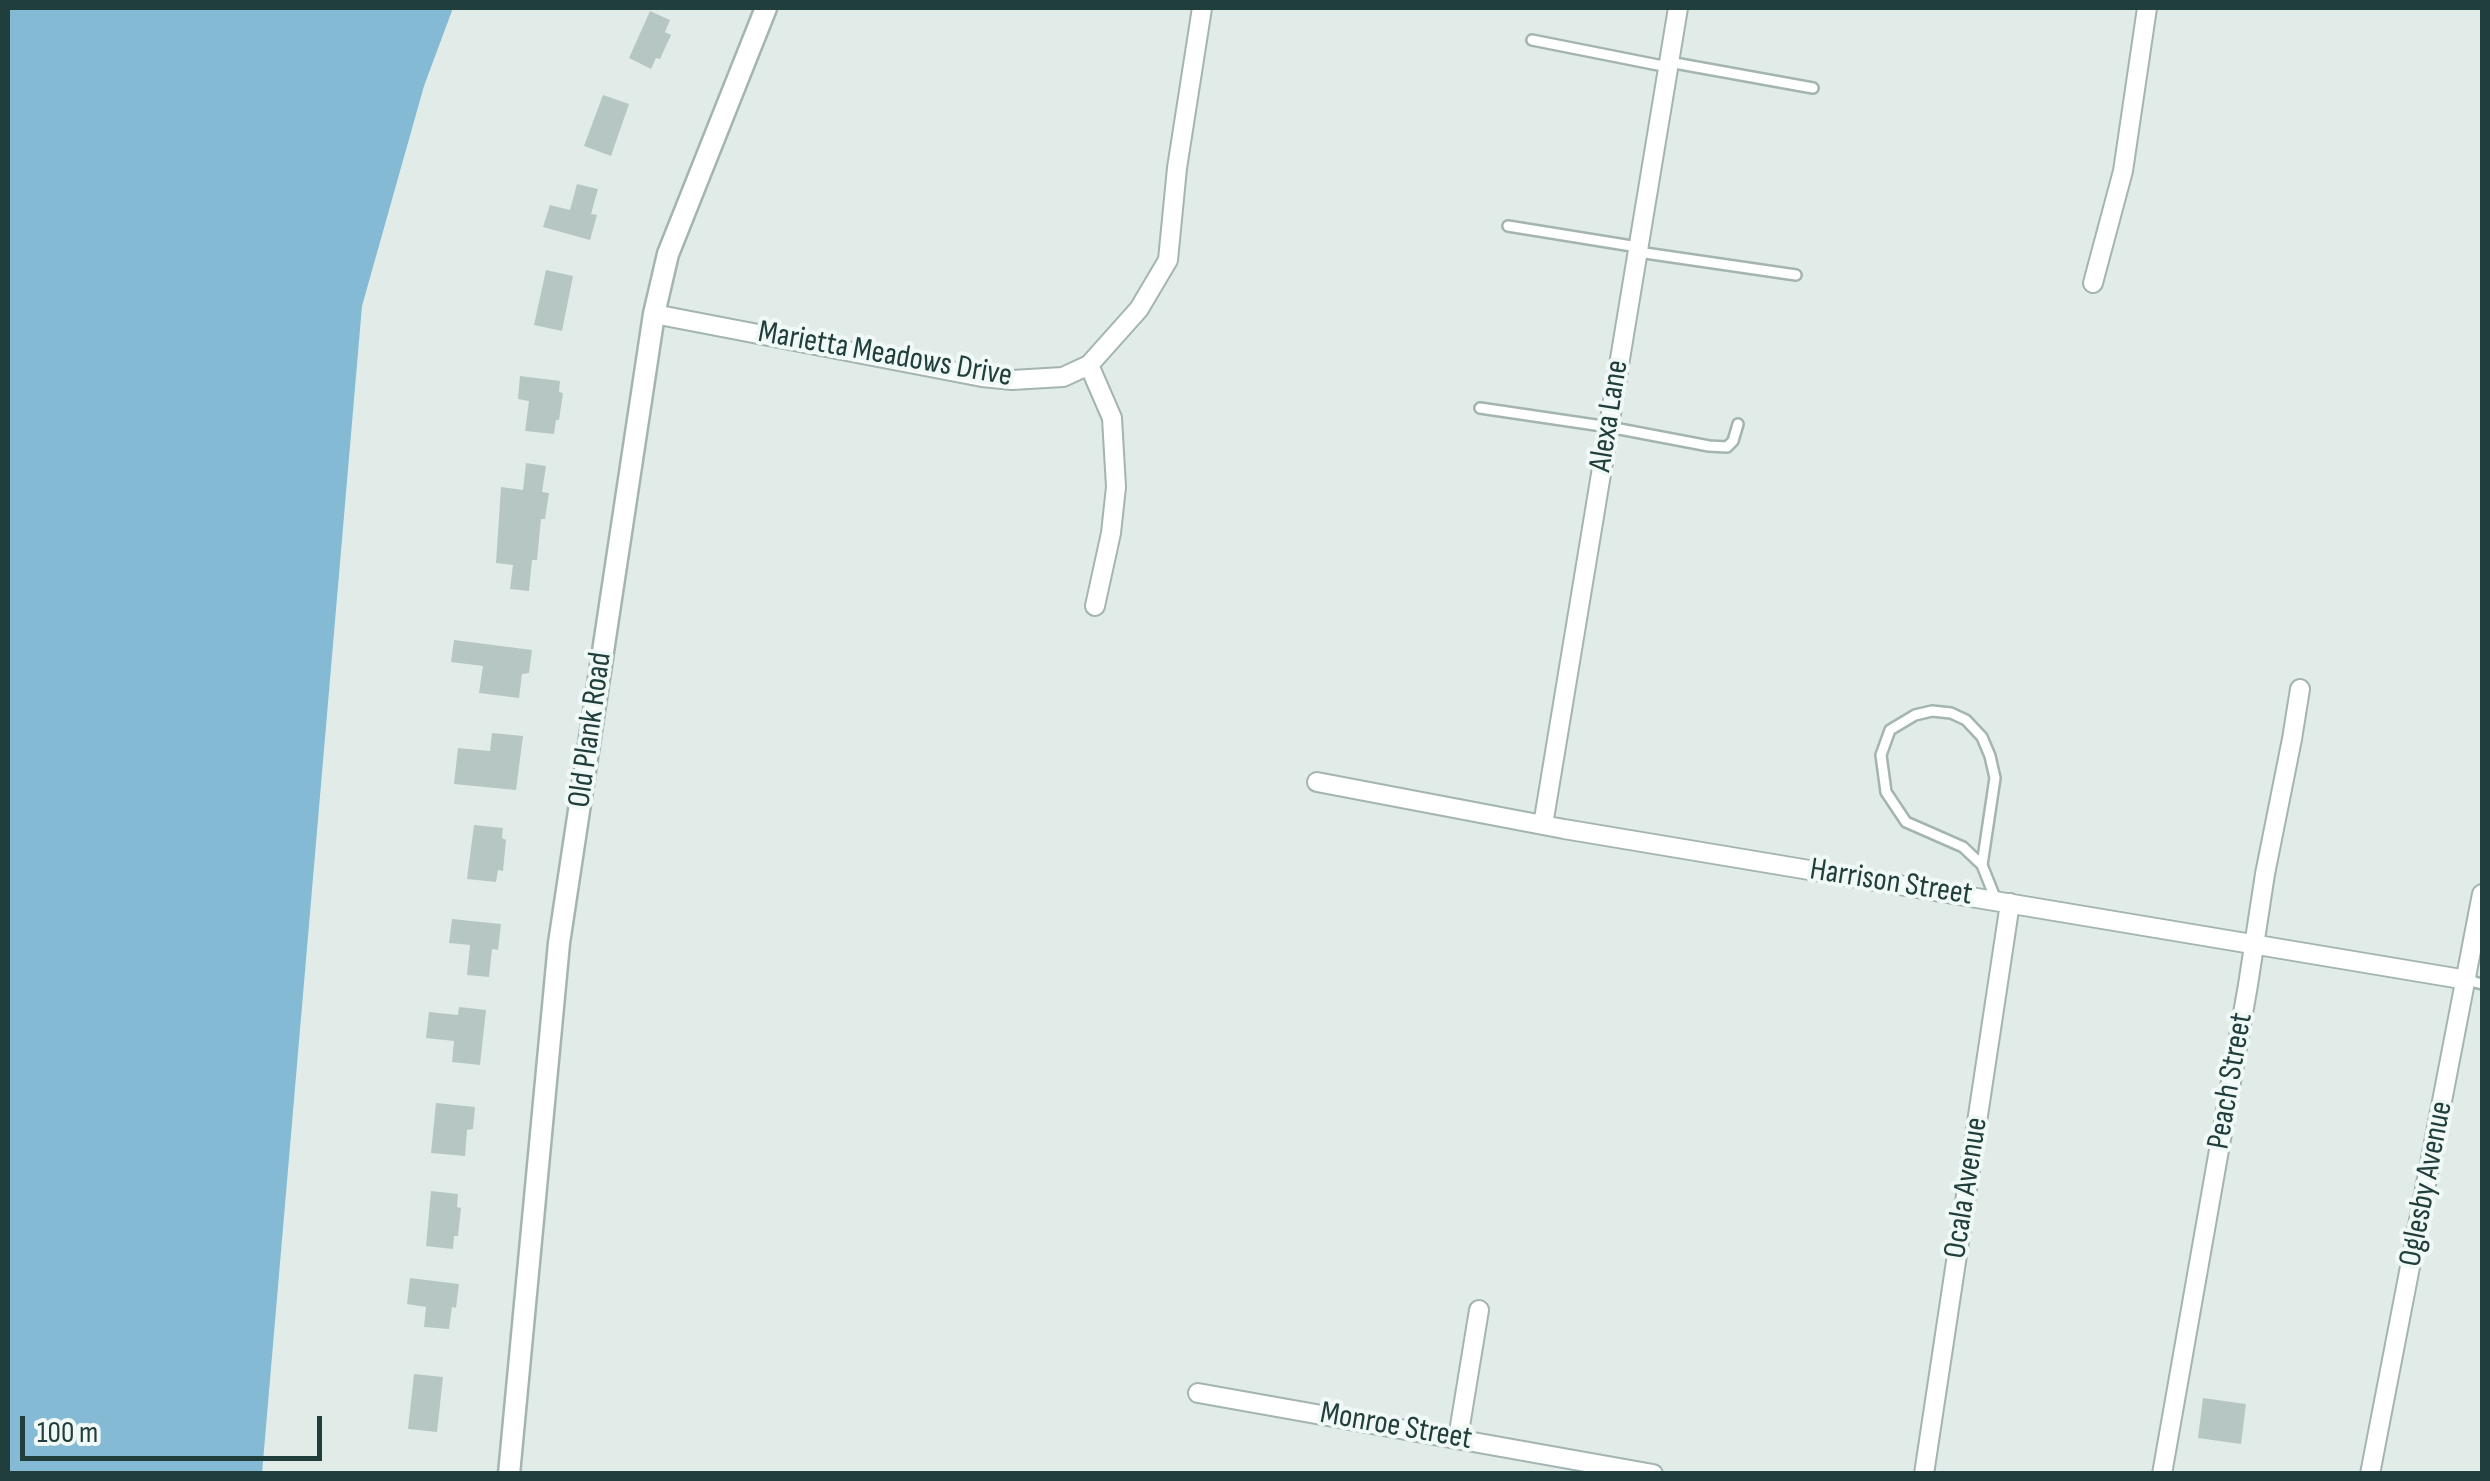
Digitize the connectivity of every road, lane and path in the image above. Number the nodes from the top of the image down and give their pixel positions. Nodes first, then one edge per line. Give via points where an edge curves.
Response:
1 (766, 8) edge
2 (1202, 8) edge
3 (1678, 8) edge
4 (2147, 8) edge
5 (1532, 40) dead end
6 (1669, 64) junction
7 (1813, 88) dead end
8 (1508, 226) dead end
9 (1638, 250) junction
10 (1796, 275) dead end
11 (2093, 283) dead end
12 (654, 314) junction
13 (1089, 365) junction
14 (1480, 408) dead end
15 (1738, 424) dead end
16 (1608, 427) junction
17 (1095, 606) dead end
18 (2300, 689) dead end
19 (1317, 782) dead end
20 (1543, 825) junction
21 (1982, 865) junction
22 (2482, 894) edge
23 (2003, 902) junction
24 (2254, 943) junction
25 (2474, 982) edge
26 (1479, 1310) dead end
27 (1198, 1393) dead end
28 (1458, 1438) junction
29 (509, 1474) edge
30 (1653, 1474) edge
31 (1924, 1474) edge
32 (2162, 1474) edge
33 (2370, 1474) edge

1 - 12 street, Old Plank Road via 668,254
2 - 13 street via 1168,260 1139,309
3 - 6 street, Alexa Lane
4 - 11 street via 2123,170
5 - 6 lane
6 - 7 lane
6 - 9 street, Alexa Lane
8 - 9 lane
9 - 10 lane
9 - 16 street, Alexa Lane
12 - 13 street, Marietta Meadows Drive via 1012,380 1063,378
12 - 29 street, Old Plank Road via 558,943
13 - 17 street via 1112,418 1116,487
14 - 16 lane
15 - 16 lane via 1727,447
16 - 20 street, Alexa Lane
18 - 24 street, Peach Street
19 - 20 street, Harrison Street
20 - 23 street, Harrison Street
21 - 21 lane via 1963,848 1906,822 1886,792 1880,755 1890,730 1915,715 1952,713 1982,737 1995,778
21 - 23 lane
22 - 25 street, Oglesby Avenue
23 - 24 street, Harrison Street
23 - 31 street, Ocala Avenue
24 - 25 street, Harrison Street
24 - 32 street, Peach Street
25 - 33 street, Oglesby Avenue
26 - 28 street
27 - 28 street, Monroe Street
28 - 30 street, Monroe Street

